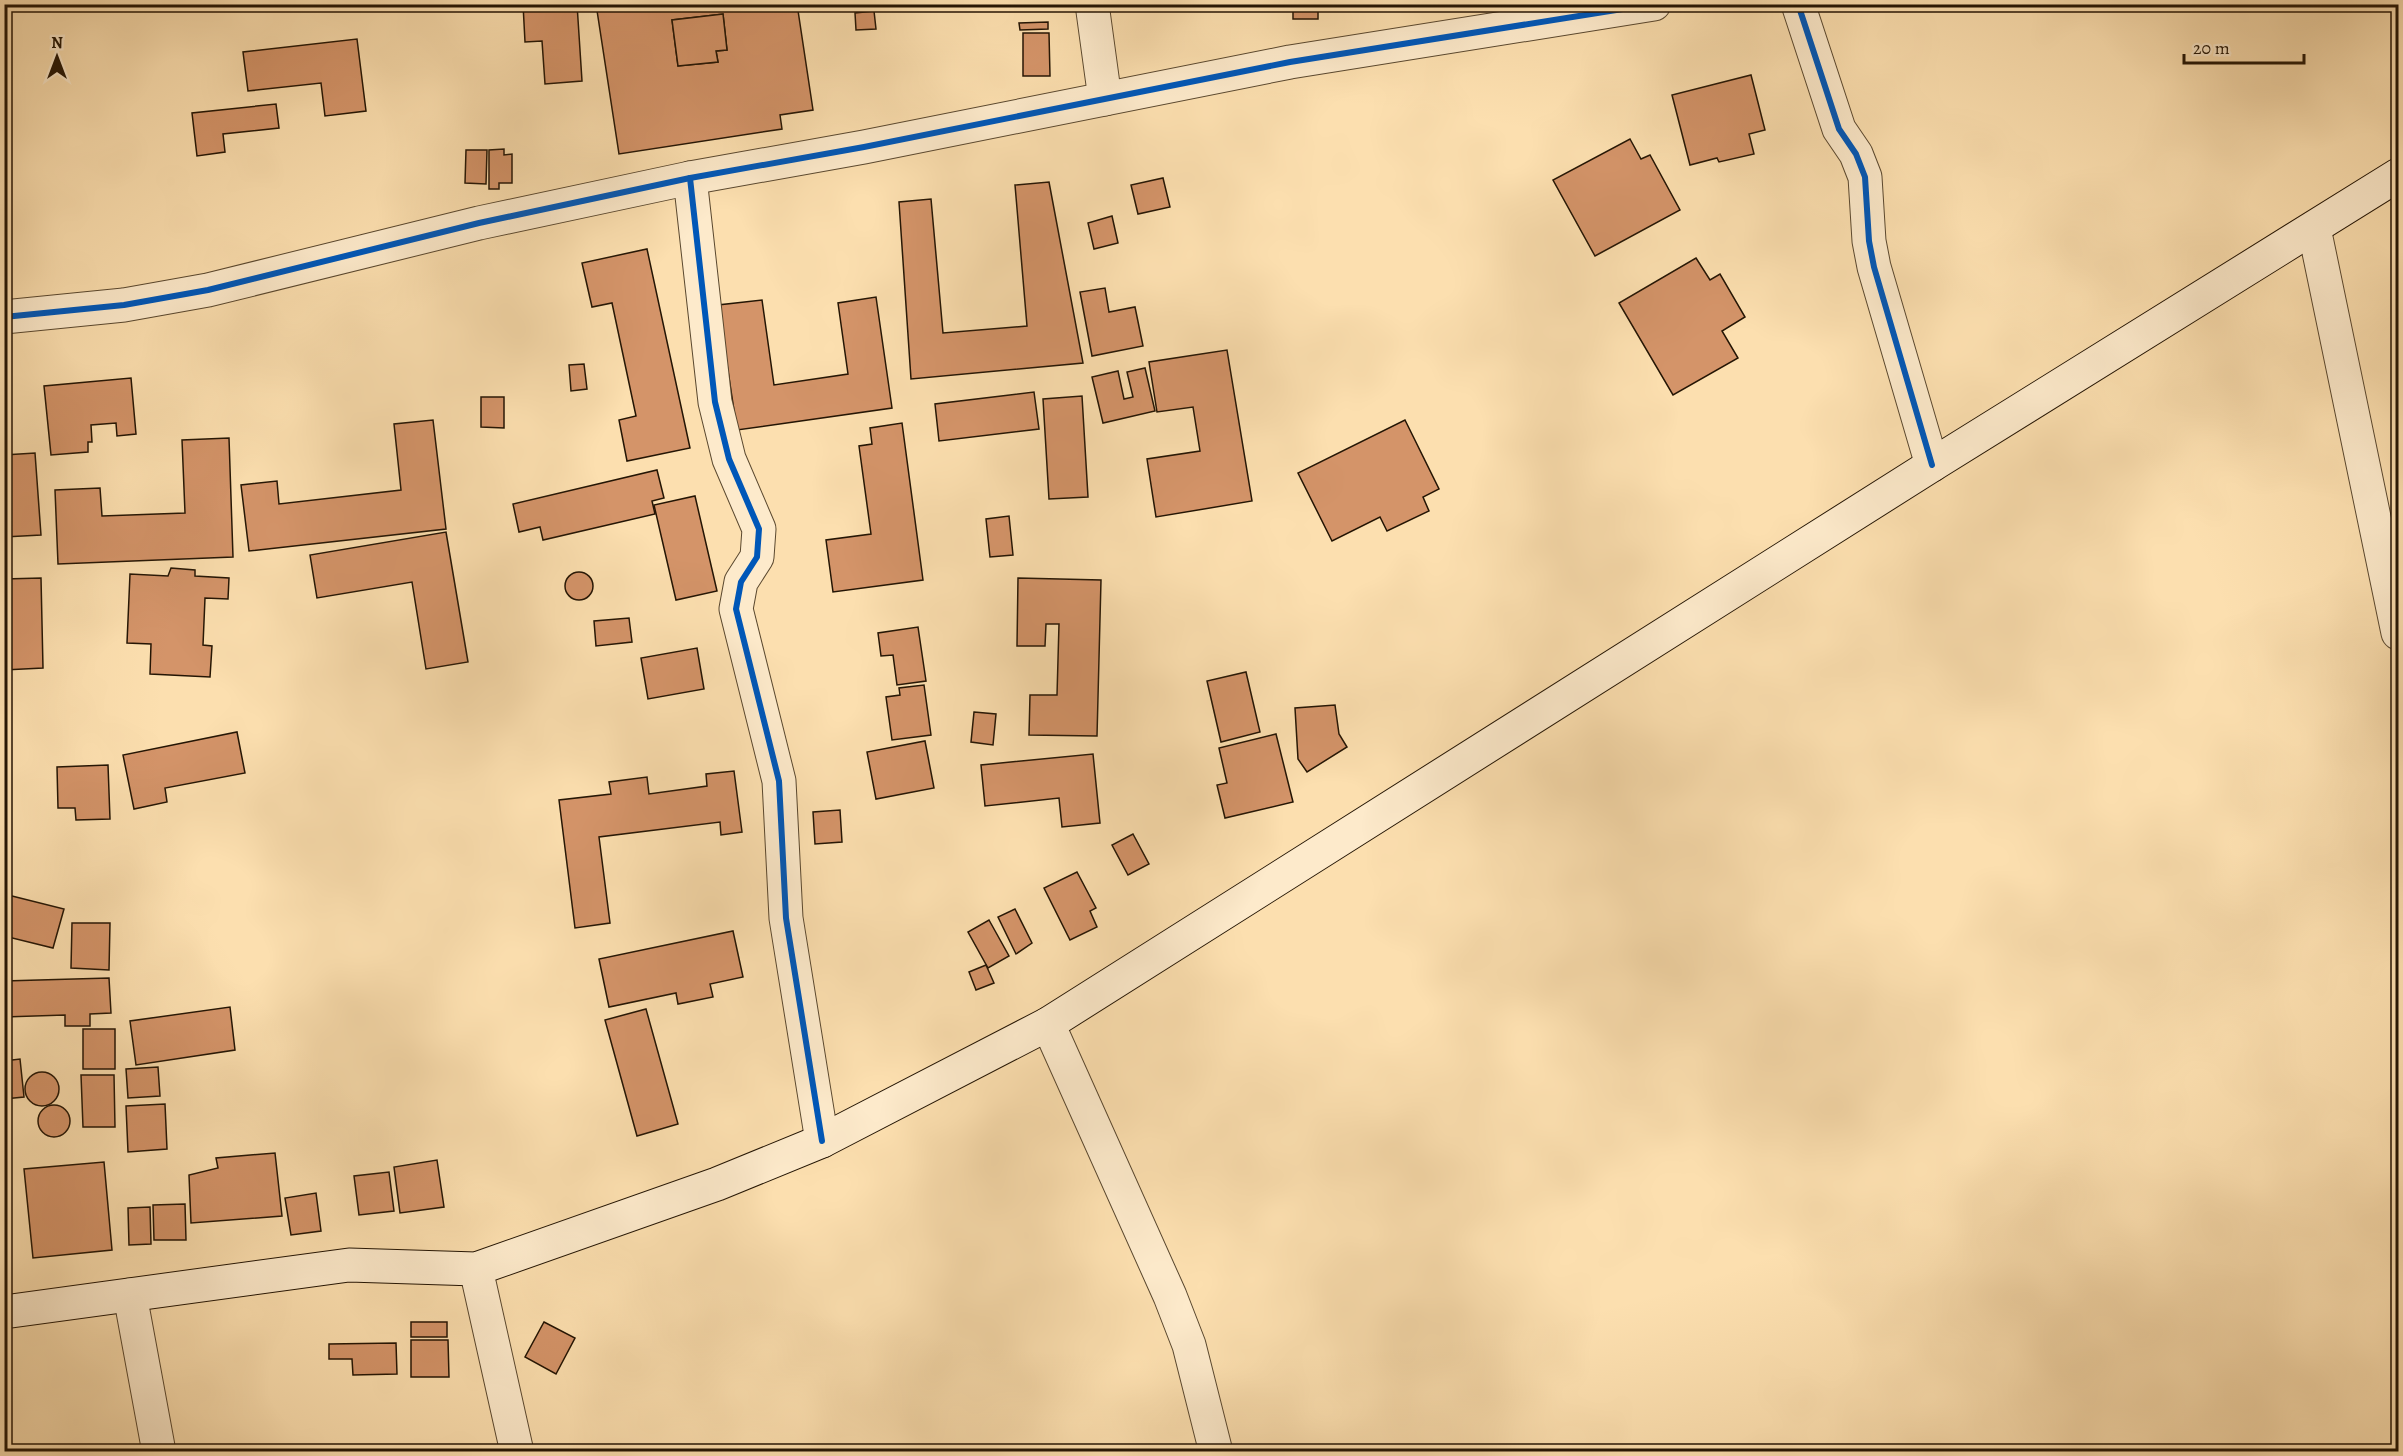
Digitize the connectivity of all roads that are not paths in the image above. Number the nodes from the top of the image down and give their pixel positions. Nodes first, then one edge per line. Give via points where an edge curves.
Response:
1 (1092, 4) edge
2 (1654, 4) edge
3 (1798, 4) edge
4 (1105, 99) junction
5 (2398, 175) edge
6 (690, 178) junction
7 (2314, 228) junction
8 (4, 317) edge
9 (1932, 465) junction
10 (2391, 566) edge
11 (2398, 633) edge
12 (1048, 1024) junction
13 (822, 1141) junction
14 (476, 1269) junction
15 (130, 1295) junction
16 (4, 1312) edge
17 (159, 1452) edge
18 (517, 1452) edge
19 (1216, 1452) edge

1 - 4 street
2 - 4 street via 1290,62
3 - 9 street via 1839,129 1856,154 1865,177 1874,267
4 - 6 street
5 - 7 street
6 - 8 street via 479,223 208,290 124,306
6 - 13 street via 715,402 729,459 759,530 757,557 741,582 736,609 779,781 786,918
7 - 9 street
7 - 10 street
9 - 12 street
10 - 11 street
12 - 13 street
12 - 19 street via 1170,1296 1189,1345
13 - 14 street via 717,1184
14 - 15 street via 349,1265
14 - 18 street
15 - 16 street
15 - 17 street

